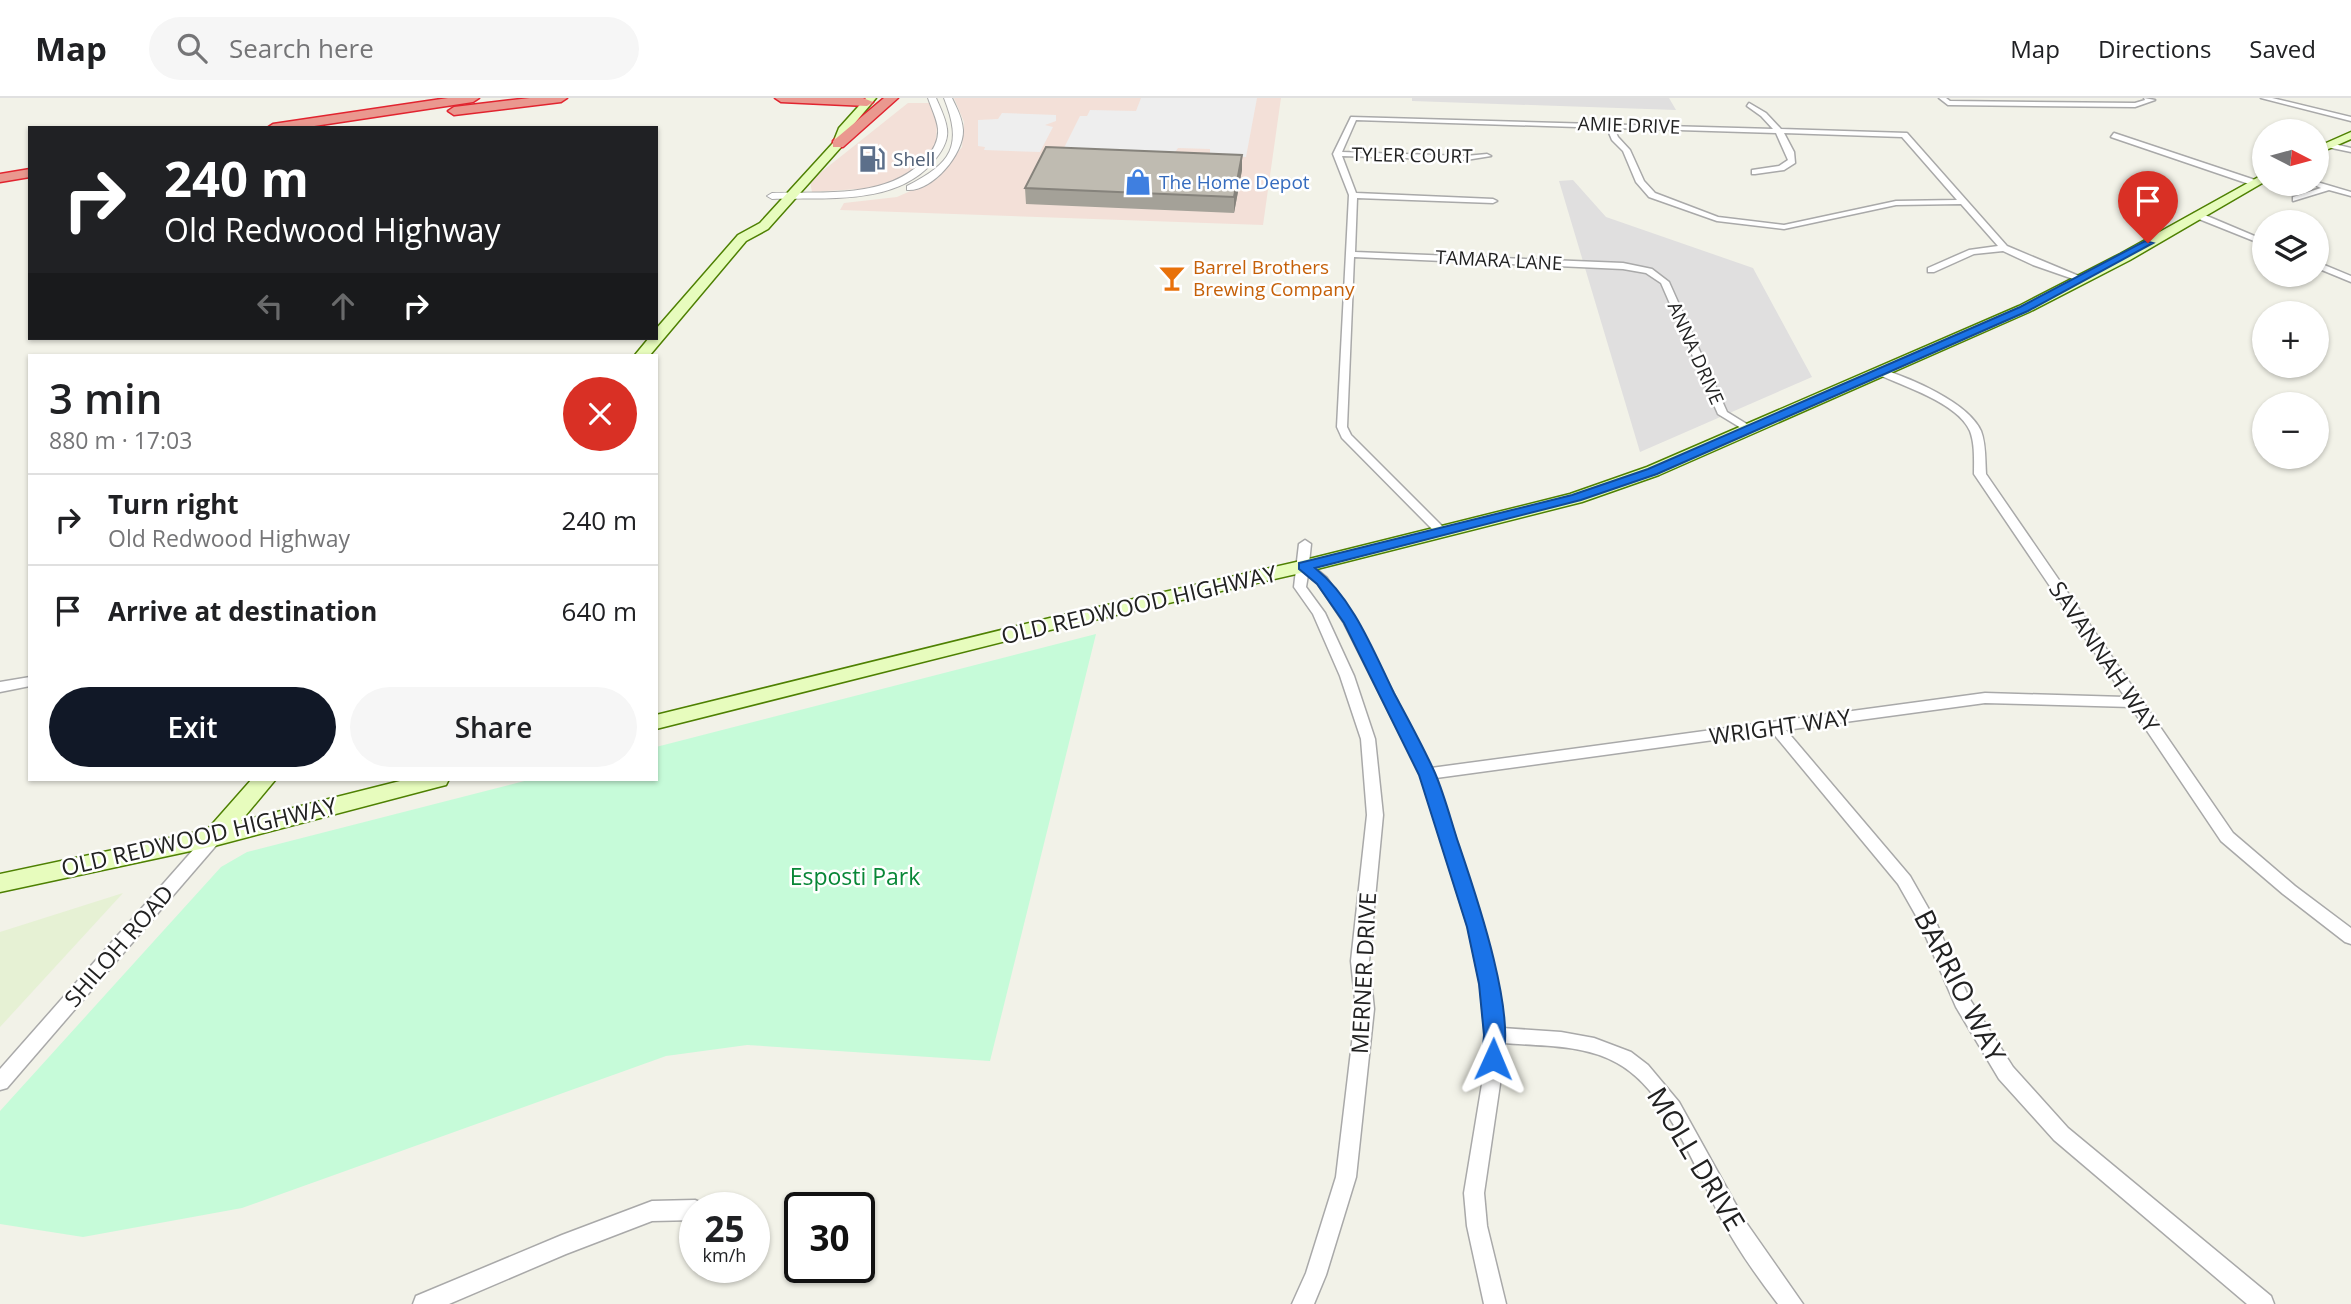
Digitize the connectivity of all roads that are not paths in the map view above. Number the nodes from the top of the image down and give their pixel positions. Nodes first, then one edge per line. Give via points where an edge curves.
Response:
1 (472, 98) edge
2 (524, 98) edge
3 (561, 98) edge
4 (781, 98) edge
5 (892, 98) edge
6 (932, 98) edge
7 (948, 98) edge
8 (1942, 98) edge
9 (2147, 98) edge
10 (2264, 98) edge
11 (2308, 98) edge
12 (869, 100) edge
13 (1749, 105) dead end
14 (2295, 105) junction
15 (939, 116) junction
16 (2351, 119) edge
17 (362, 123) junction
18 (1609, 125) junction
19 (286, 126) edge
20 (343, 126) edge
21 (1776, 130) junction
22 (2114, 135) dead end
23 (2351, 135) edge
24 (840, 137) junction
25 (958, 138) junction
26 (821, 143) dead end
27 (2330, 145) joint
28 (2351, 150) edge
29 (1337, 154) junction
30 (1487, 156) dead end
31 (28, 164) edge
32 (0, 168) edge
33 (1755, 172) dead end
34 (28, 173) edge
35 (0, 178) edge
36 (789, 178) dead end
37 (2252, 178) edge
38 (2252, 184) edge
39 (2329, 188) edge
40 (2351, 194) edge
41 (1353, 195) junction
42 (2305, 196) edge
43 (793, 197) junction
44 (2296, 199) dead end
45 (1493, 201) dead end
46 (1963, 202) junction
47 (763, 206) junction
48 (2197, 215) junction
49 (742, 238) junction
50 (2252, 238) edge
51 (2004, 248) junction
52 (1350, 254) junction
53 (1931, 270) dead end
54 (2329, 270) edge
55 (1649, 271) joint
56 (2082, 279) junction
57 (2351, 279) edge
58 (658, 336) edge
59 (655, 340) edge
60 (643, 354) edge
61 (1881, 372) junction
62 (1750, 429) junction
63 (1440, 530) junction
64 (1305, 544) dead end
65 (1304, 566) junction
66 (28, 681) edge
67 (0, 687) edge
68 (2133, 702) junction
69 (658, 722) edge
70 (1776, 727) junction
71 (1427, 775) junction
72 (263, 781) edge
73 (430, 781) edge
74 (214, 837) junction
75 (0, 883) edge
76 (2351, 937) edge
77 (1494, 1035) junction
78 (0, 1082) edge
79 (679, 1211) edge
80 (424, 1304) edge
81 (1303, 1304) edge
82 (1495, 1304) edge
83 (1791, 1304) edge
84 (2263, 1304) edge

1 - 19 highway
2 - 17 highway
3 - 17 highway
4 - 12 highway
5 - 24 highway
6 - 15 street
7 - 25 street via 957,117
8 - 9 street via 1948,103 2087,105 2135,105 2152,100
10 - 14 street
11 - 14 street
12 - 24 main road
13 - 21 street via 1765,113
14 - 16 street
15 - 25 street via 950,119 951,133
15 - 43 street via 943,130 938,151 907,180 863,193
17 - 20 highway
18 - 21 street, AMIE DRIVE
18 - 29 street, AMIE DRIVE via 1353,118
18 - 46 street via 1652,195 1717,219 1784,227 1896,203
21 - 33 street via 1792,160 1781,168
21 - 46 street, AMIE DRIVE via 1904,135
22 - 37 street
23 - 27 main road
24 - 26 main road
24 - 43 main road
25 - 43 street via 951,156 933,177 902,192 824,202
27 - 28 street
29 - 30 street, TYLER COURT
29 - 41 street
31 - 32 highway
34 - 35 highway
36 - 47 main road
38 - 48 main road, OLD REDWOOD HIGHWAY
39 - 40 street
41 - 45 street
41 - 52 street
42 - 44 street
43 - 47 street
43 - 49 main road via 764,226
46 - 51 street
47 - 49 main road via 744,226
48 - 50 street
48 - 56 main road, OLD REDWOOD HIGHWAY
49 - 58 main road
51 - 53 street via 1972,252
51 - 56 street
52 - 55 street, TAMARA LANE via 1623,266
52 - 63 street via 1342,427
54 - 57 street
55 - 62 street, ANNA DRIVE via 1665,282 1723,414
56 - 61 main road, OLD REDWOOD HIGHWAY
59 - 60 main road
61 - 62 main road, OLD REDWOOD HIGHWAY
61 - 68 street, SAVANNAH WAY via 1947,404 1971,423 1977,435 1980,474
62 - 63 main road, OLD REDWOOD HIGHWAY via 1597,491
63 - 65 main road, OLD REDWOOD HIGHWAY
64 - 65 street, MERNER DRIVE
65 - 69 main road, OLD REDWOOD HIGHWAY
65 - 71 street via 1323,581 1351,623
65 - 81 street, MERNER DRIVE via 1300,587 1319,613 1337,652 1367,739 1375,815 1360,961 1365,1009 1346,1177
66 - 67 street
68 - 70 street, WRIGHT WAY via 1985,698
68 - 76 street, SAVANNAH WAY via 2227,836
70 - 71 street, WRIGHT WAY
70 - 84 street, BARRIO WAY via 1904,880 1927,920 1962,1002 2006,1073 2061,1134
71 - 77 street via 1476,927
72 - 74 main road, SHILOH ROAD
73 - 74 main road, OLD REDWOOD HIGHWAY
74 - 75 main road, OLD REDWOOD HIGHWAY
74 - 78 street, SHILOH ROAD
77 - 82 street via 1474,1193
77 - 83 street, MOLL DRIVE via 1561,1039 1596,1047 1626,1059 1649,1078 1674,1111 1756,1259
79 - 80 street via 652,1212

